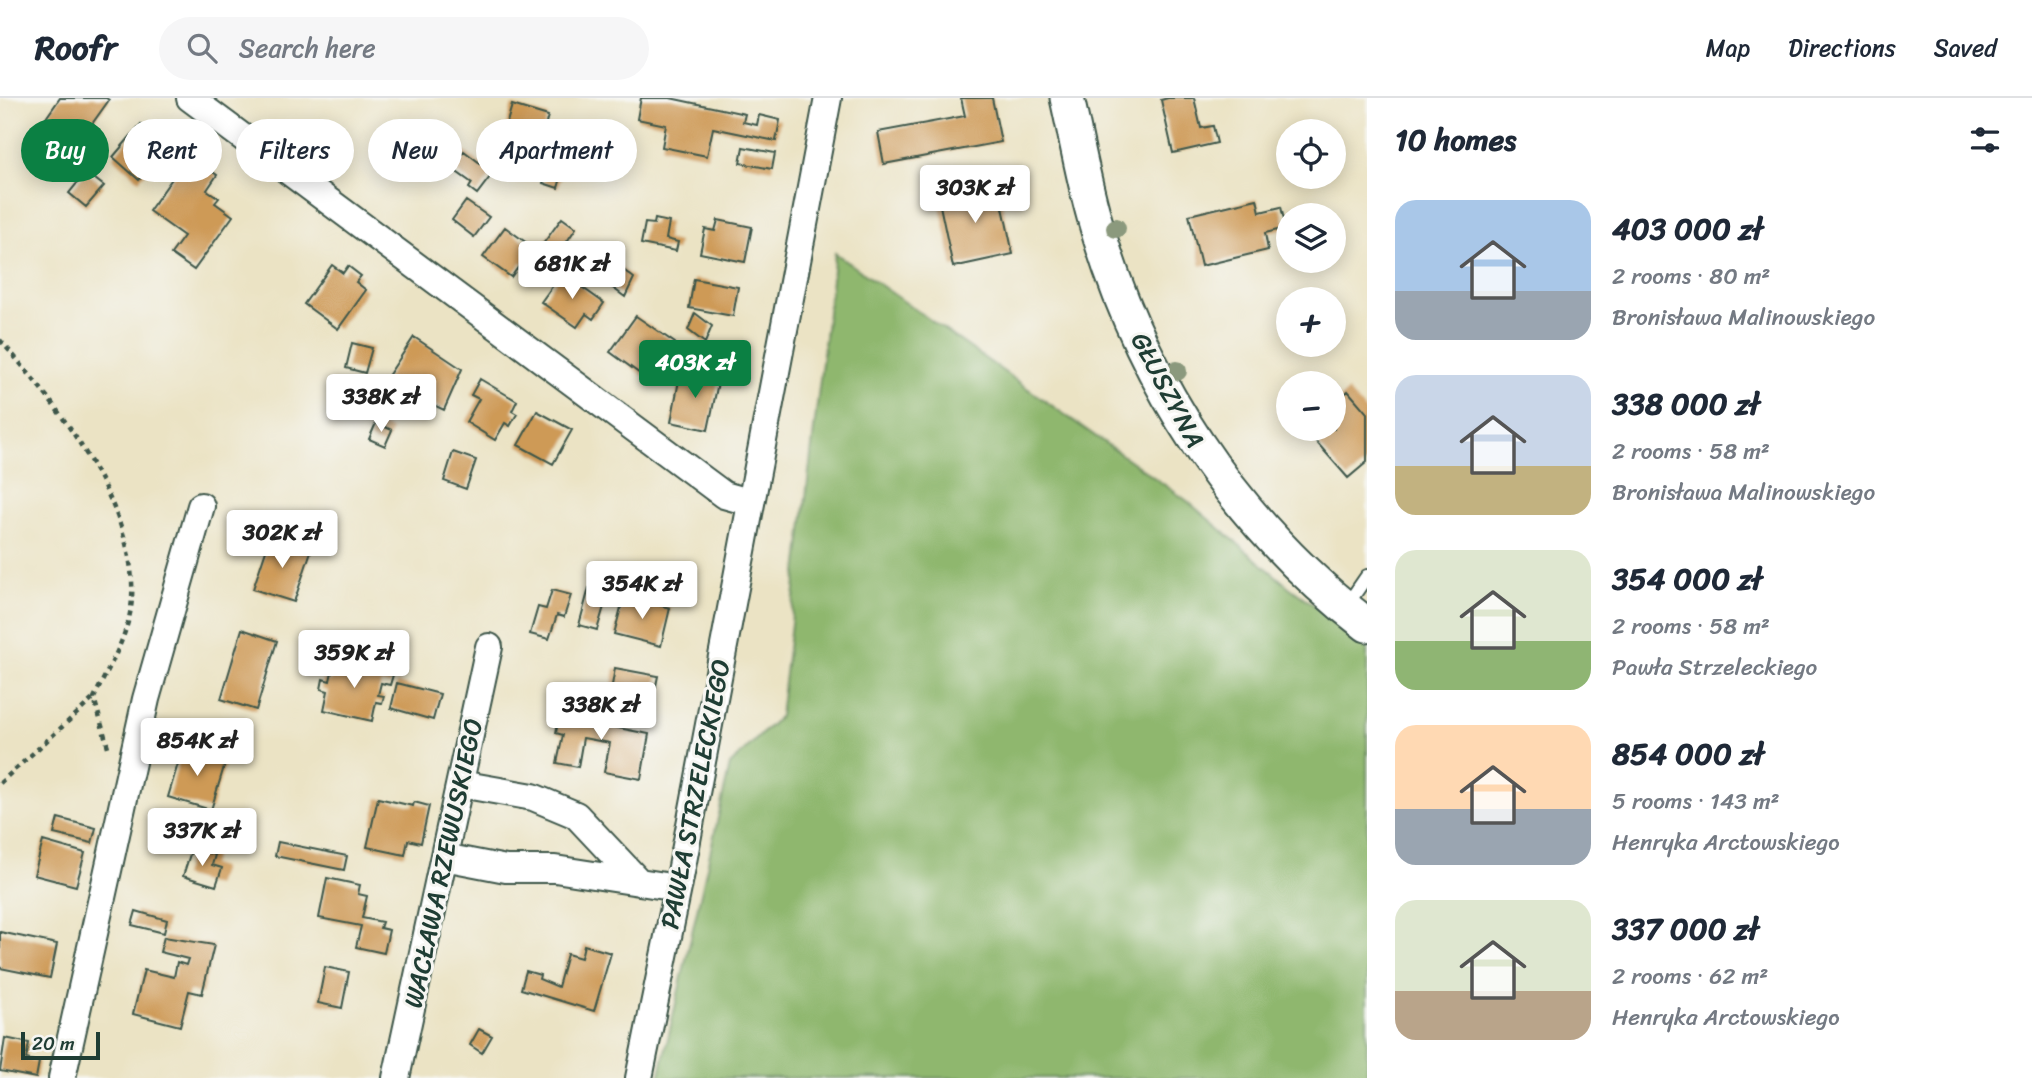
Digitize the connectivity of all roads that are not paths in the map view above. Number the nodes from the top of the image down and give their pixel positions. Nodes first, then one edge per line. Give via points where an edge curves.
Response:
1 (190, 98) edge
2 (828, 98) edge
3 (1068, 98) edge
4 (749, 502) junction
5 (201, 506) dead end
6 (1367, 576) edge
7 (1356, 616) edge
8 (489, 647) dead end
9 (460, 784) junction
10 (444, 857) junction
11 (639, 882) junction
12 (678, 888) junction
13 (62, 1078) edge
14 (396, 1078) edge
15 (639, 1078) edge

1 - 4 street via 724,495
2 - 4 street, PAWŁA STRZELECKIEGO
3 - 7 street, GŁUSZYNA via 1094,217 1127,311 1166,392 1235,497 1289,557
4 - 12 street, PAWŁA STRZELECKIEGO
5 - 13 street via 125,785
6 - 7 lane
8 - 9 street, WACŁAWA RZEWUSKIEGO
9 - 10 street, WACŁAWA RZEWUSKIEGO
9 - 11 street via 533,797 576,816
10 - 11 street via 506,869 555,869
10 - 14 street, WACŁAWA RZEWUSKIEGO
11 - 12 street
12 - 15 street, PAWŁA STRZELECKIEGO

